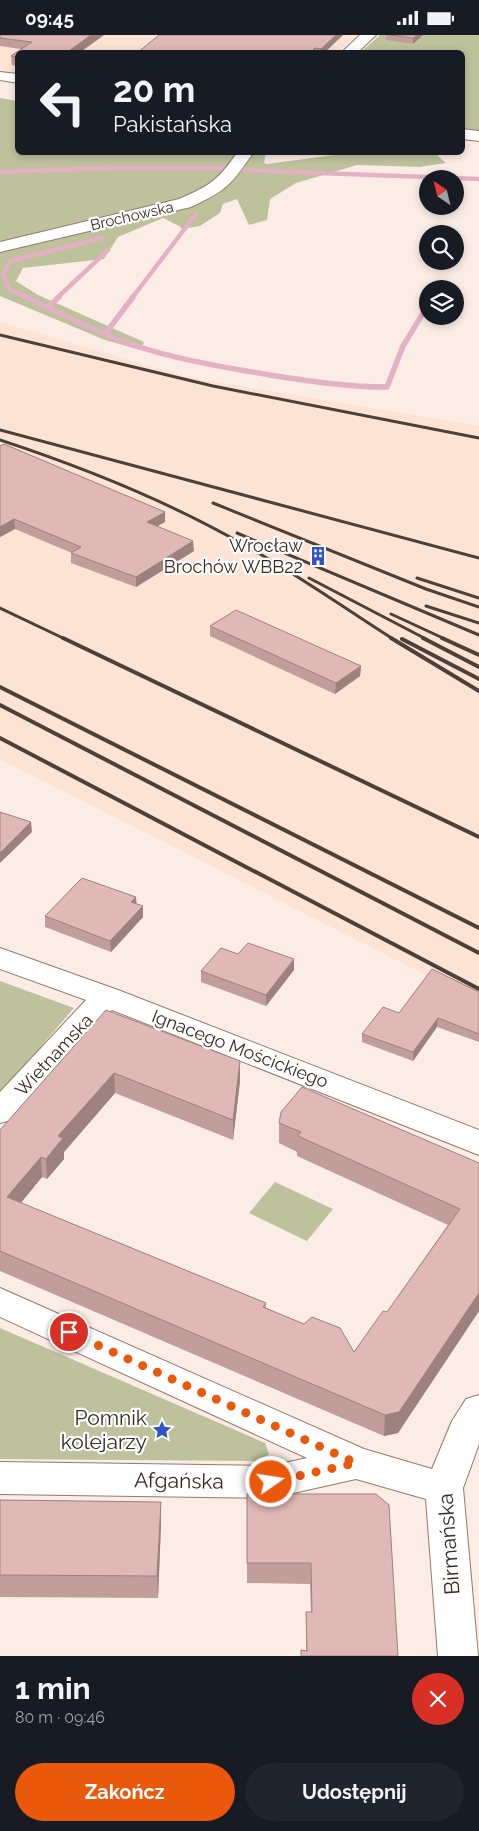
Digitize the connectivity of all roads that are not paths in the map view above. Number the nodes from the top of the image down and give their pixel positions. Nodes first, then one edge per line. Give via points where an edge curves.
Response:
1 (369, 35) edge
2 (352, 50) edge
3 (0, 76) edge
4 (15, 78) edge
5 (465, 134) edge
6 (479, 136) edge
7 (244, 155) edge
8 (0, 247) edge
9 (0, 958) edge
10 (107, 997) junction
11 (0, 1112) edge
12 (479, 1143) edge
13 (0, 1302) edge
14 (479, 1410) edge
15 (356, 1463) junction
16 (0, 1478) edge
17 (444, 1488) junction
18 (458, 1656) edge

1 - 2 street
3 - 4 street
5 - 6 street
7 - 8 street, Brochowska via 227,179 212,191 185,203
9 - 10 street, Ignacego Mościckiego
10 - 11 street, Wietnamska
10 - 12 street, Ignacego Mościckiego
13 - 15 street
14 - 17 street, Birmańska via 465,1431
15 - 16 street, Afgańska via 271,1482
15 - 17 street
17 - 18 street, Birmańska

